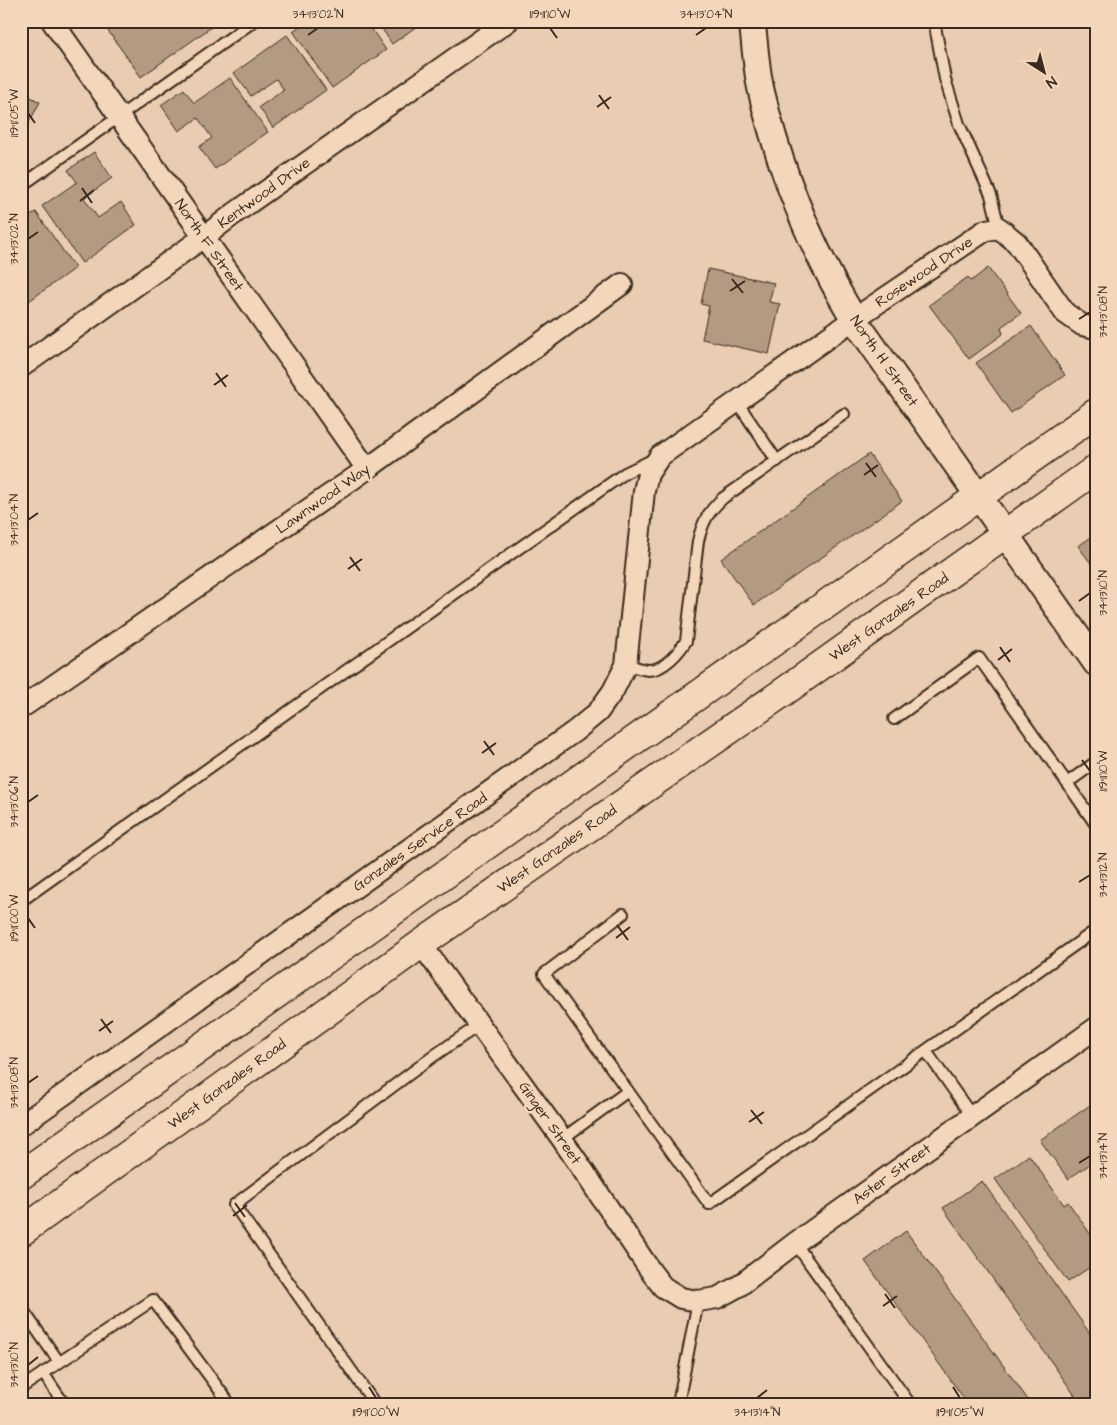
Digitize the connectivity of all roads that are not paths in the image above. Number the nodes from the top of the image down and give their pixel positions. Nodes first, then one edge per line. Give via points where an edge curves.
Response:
1 (52, 21) edge
2 (254, 21) edge
3 (508, 21) edge
4 (752, 21) edge
5 (934, 21) edge
6 (119, 118) junction
7 (21, 186) edge
8 (999, 228) junction
9 (204, 237) junction
10 (622, 284) dead end
11 (854, 319) junction
12 (1096, 328) edge
13 (21, 367) edge
14 (738, 402) junction
15 (1096, 413) edge
16 (844, 414) dead end
17 (660, 456) junction
18 (777, 460) junction
19 (367, 469) junction
20 (1096, 469) edge
21 (978, 497) junction
22 (1005, 534) junction
23 (1096, 663) edge
24 (626, 665) junction
25 (21, 708) edge
26 (894, 719) dead end
27 (1096, 762) edge
28 (1066, 783) junction
29 (1096, 825) edge
30 (21, 901) edge
31 (623, 914) dead end
32 (1096, 930) edge
33 (421, 944) junction
34 (479, 1025) junction
35 (1096, 1028) edge
36 (926, 1051) junction
37 (628, 1091) junction
38 (972, 1116) junction
39 (21, 1125) edge
40 (562, 1139) junction
41 (21, 1174) edge
42 (21, 1232) edge
43 (795, 1243) junction
44 (690, 1300) junction
45 (21, 1307) edge
46 (59, 1362) junction
47 (43, 1373) junction
48 (21, 1388) edge
49 (64, 1404) edge
50 (230, 1404) edge
51 (375, 1404) edge
52 (678, 1404) edge
53 (910, 1404) edge

1 - 6 street, North F Street
2 - 6 lane
3 - 9 street, Kentwood Drive
4 - 11 street, North H Street via 761,88 783,169 826,270
5 - 8 lane via 945,79 959,124 991,195
6 - 7 lane
6 - 9 street, North F Street
8 - 11 street, Rosewood Drive via 986,230
8 - 12 street via 1017,243 1065,313 1082,326
9 - 13 street, Kentwood Drive
9 - 19 street, North F Street
10 - 19 street, Lawnwood Way
11 - 14 street, Rosewood Drive
11 - 21 street, North H Street
14 - 17 street, Rosewood Drive
14 - 18 lane
15 - 21 main road
16 - 18 lane
17 - 24 street, Gonzales Service Road via 648,474 644,491
17 - 30 lane via 625,473
18 - 24 lane via 710,510 702,526 686,642 676,655 655,669
19 - 25 street, Lawnwood Way
20 - 22 main road, West Gonzales Road
21 - 22 street, North H Street
21 - 41 main road
22 - 23 street, North H Street
22 - 33 main road, West Gonzales Road
24 - 39 street, Gonzales Service Road via 598,712 575,731
26 - 28 lane via 979,658
27 - 28 lane
28 - 29 lane
31 - 37 lane via 544,974
32 - 36 lane
33 - 34 street, Ginger Street
33 - 42 main road, West Gonzales Road
34 - 40 street, Ginger Street
34 - 51 lane via 234,1205
35 - 38 street, Aster Street
36 - 37 lane via 710,1204
36 - 38 lane
37 - 40 lane
38 - 43 street, Aster Street
40 - 44 street, Ginger Street via 663,1287
43 - 44 street, Aster Street via 739,1286 717,1298
43 - 53 lane
44 - 52 lane
45 - 46 lane
46 - 47 lane
46 - 50 lane via 153,1300
47 - 48 lane
47 - 49 lane

